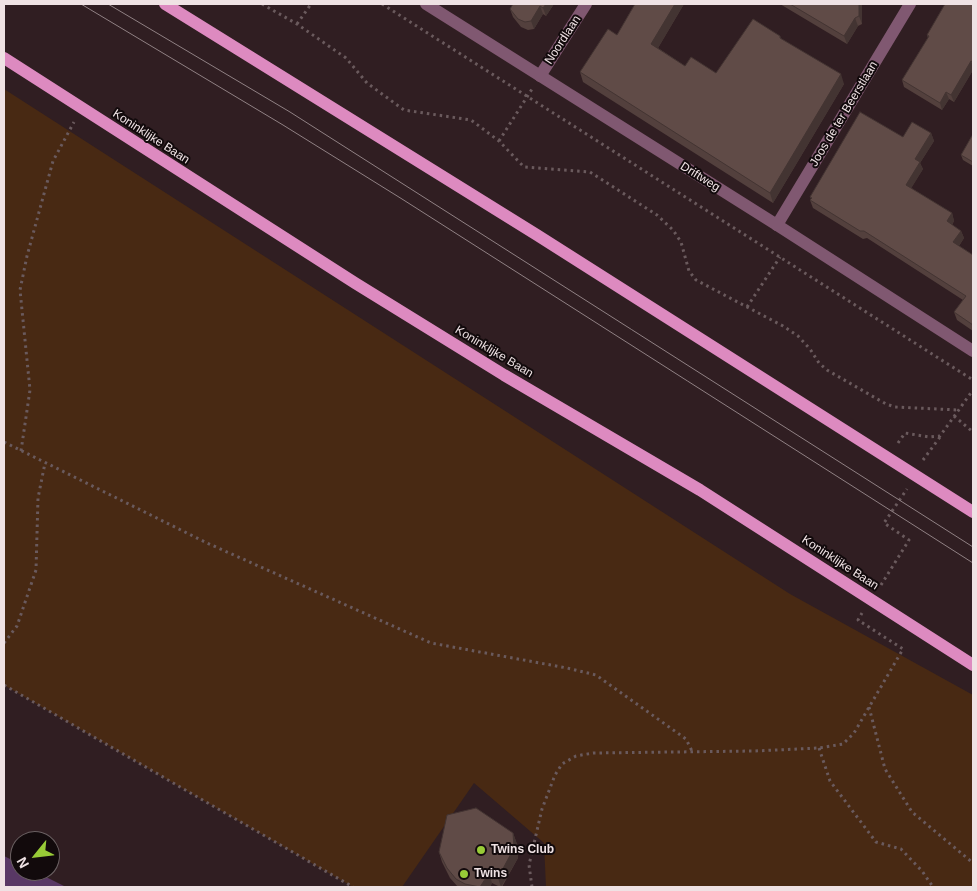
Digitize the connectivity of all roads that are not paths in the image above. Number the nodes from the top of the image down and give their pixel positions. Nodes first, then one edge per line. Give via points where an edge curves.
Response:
1 (165, 4) edge
2 (426, 4) edge
3 (586, 4) edge
4 (910, 4) edge
5 (4, 58) edge
6 (540, 76) junction
7 (777, 225) junction
8 (973, 351) edge
9 (973, 512) edge
10 (973, 665) edge

1 - 9 main road
2 - 6 street, Driftweg
3 - 6 street, Noordlaan
4 - 7 street, Joos de ter Beerstlaan
5 - 10 main road, Koninklijke Baan via 364,288 700,490
6 - 7 street, Driftweg
7 - 8 street, Driftweg

